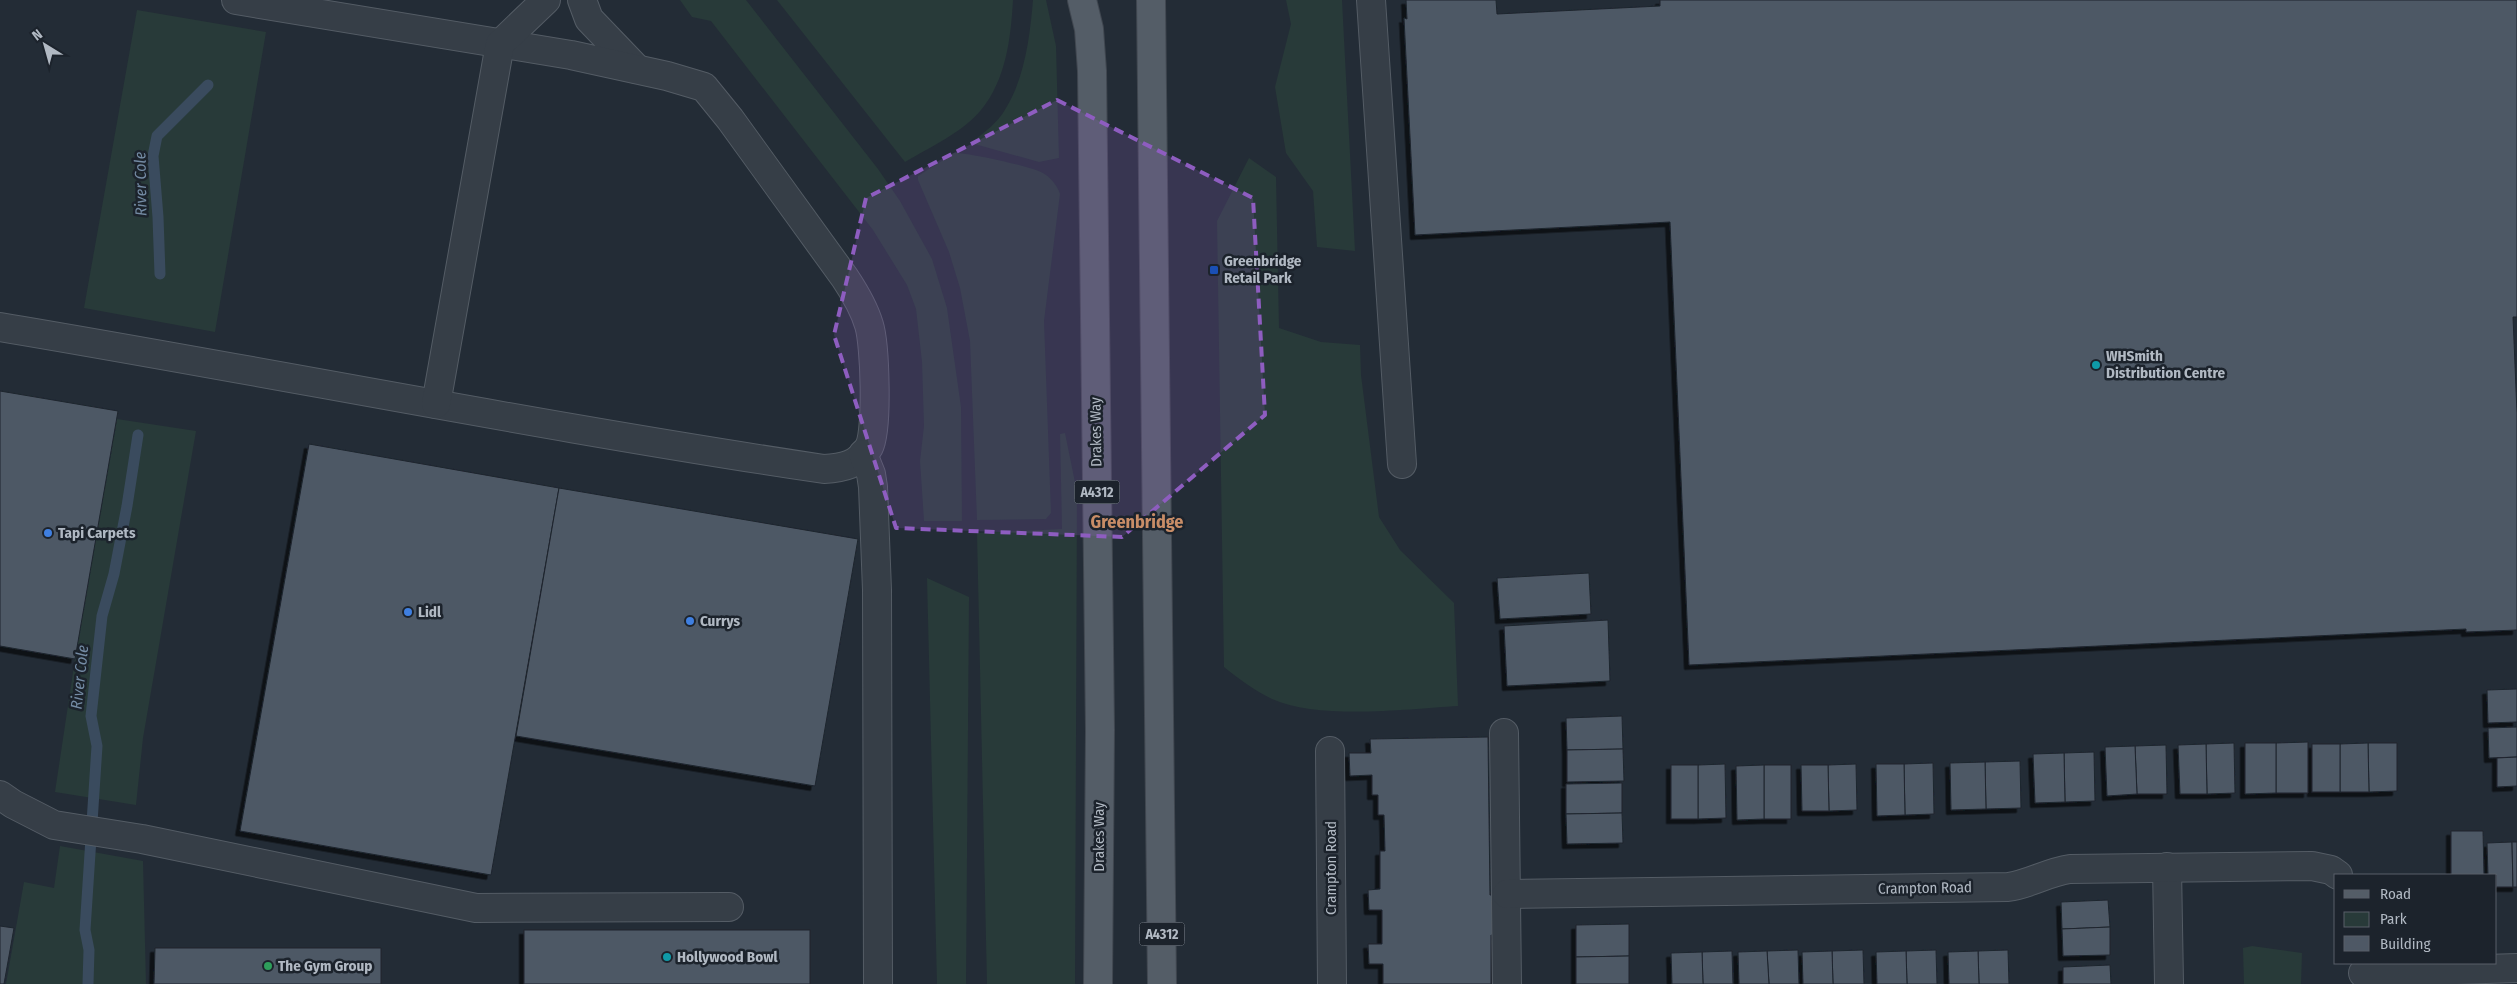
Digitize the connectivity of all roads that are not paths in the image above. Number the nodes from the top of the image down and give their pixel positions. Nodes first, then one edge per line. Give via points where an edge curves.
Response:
1 (239, 0) edge
2 (546, 0) edge
3 (582, 0) edge
4 (1082, 0) edge
5 (1151, 0) edge
6 (1371, 0) edge
7 (317, 7) edge
8 (500, 44) junction
9 (637, 69) junction
10 (0, 327) edge
11 (436, 404) junction
12 (863, 454) junction
13 (1402, 464) dead end
14 (1504, 733) dead end
15 (1330, 751) dead end
16 (0, 795) edge
17 (2167, 867) junction
18 (2337, 874) edge
19 (1507, 894) junction
20 (729, 907) dead end
21 (2517, 968) edge
22 (2363, 973) edge
23 (878, 984) edge
24 (1098, 984) edge
25 (1162, 984) edge
26 (1332, 984) edge
27 (1507, 984) edge
28 (2169, 984) edge

1 - 7 street
2 - 8 street
3 - 9 street via 588,19
4 - 24 main road, Drakes Way / A4312 via 1092,70 1100,730
5 - 25 main road, A4312
6 - 13 street
7 - 8 street
8 - 9 street
8 - 11 street
9 - 12 street via 687,81 704,87 710,93 855,293 870,327 872,348 873,435
10 - 11 street
11 - 12 street via 824,469 847,467
12 - 23 street via 873,487 877,590
14 - 19 street
15 - 26 street, Crampton Road
16 - 20 street via 54,824 476,908
17 - 18 street, Crampton Road via 2312,866
17 - 19 street, Crampton Road via 2054,871 2024,885 2008,887
17 - 28 street
19 - 27 street
21 - 22 street

